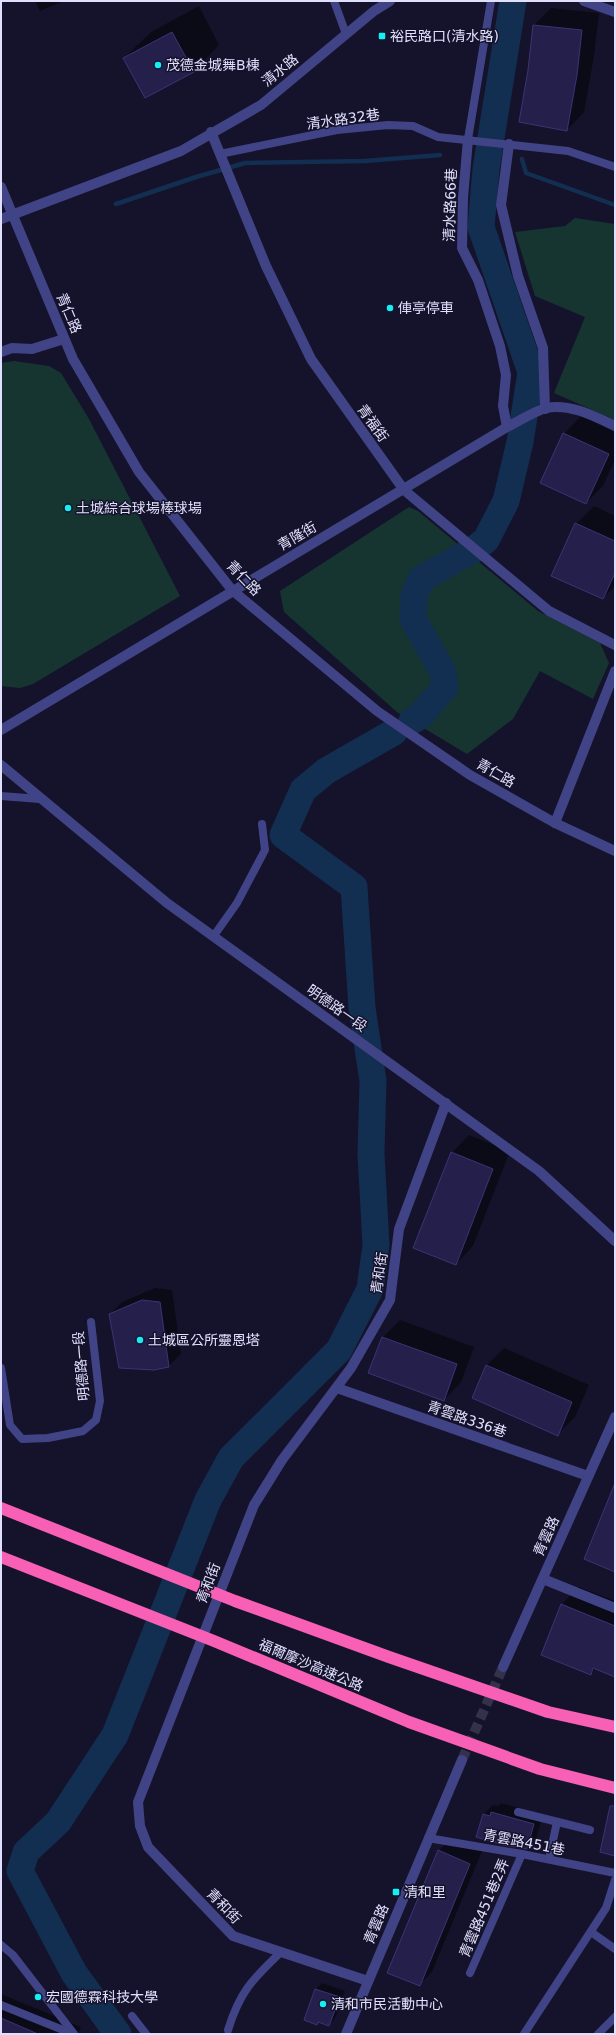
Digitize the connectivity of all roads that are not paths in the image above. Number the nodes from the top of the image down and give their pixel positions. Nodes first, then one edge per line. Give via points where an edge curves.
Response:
1 (334, 1) edge
2 (390, 1) edge
3 (491, 1) edge
4 (584, 1) edge
5 (615, 12) edge
6 (346, 34) junction
7 (211, 132) junction
8 (468, 139) junction
9 (509, 144) junction
10 (220, 154) junction
11 (615, 167) edge
12 (1, 187) edge
13 (11, 214) junction
14 (1, 219) edge
15 (64, 339) junction
16 (1, 352) edge
17 (544, 409) junction
18 (615, 426) edge
19 (508, 427) junction
20 (404, 490) junction
21 (232, 590) junction
22 (615, 645) edge
23 (615, 671) edge
24 (1, 730) edge
25 (1, 765) edge
26 (1, 796) edge
27 (40, 799) junction
28 (555, 823) junction
29 (262, 824) dead end
30 (615, 851) edge
31 (214, 937) junction
32 (446, 1103) junction
33 (615, 1241) edge
34 (91, 1322) dead end
35 (1, 1368) edge
36 (338, 1388) junction
37 (615, 1417) edge
38 (588, 1476) junction
39 (1, 1508) edge
40 (1, 1557) edge
41 (543, 1579) junction
42 (615, 1608) edge
43 (503, 1667) tunnel mouth
44 (615, 1727) edge
45 (462, 1760) tunnel mouth
46 (615, 1788) edge
47 (518, 1812) dead end
48 (558, 1822) junction
49 (590, 1830) dead end
50 (428, 1838) junction
51 (522, 1854) junction
52 (549, 1859) junction
53 (615, 1873) edge
54 (615, 1880) edge
55 (591, 1932) junction
56 (1, 1944) edge
57 (615, 1949) edge
58 (281, 1952) junction
59 (470, 1973) dead end
60 (368, 1982) junction
61 (1, 2005) edge
62 (132, 2016) dead end
63 (615, 2016) edge
64 (228, 2030) dead end
65 (74, 2034) edge
66 (146, 2034) edge
67 (346, 2034) edge
68 (524, 2034) edge
69 (598, 2034) edge

1 - 6 lane
2 - 6 street, 清水路
3 - 8 lane, 清水路66巷
4 - 5 street
6 - 7 street, 清水路 via 261,105
7 - 10 street, 青福街
7 - 13 street, 清水路 via 181,151
8 - 9 lane, 清水路32巷
8 - 10 lane, 清水路32巷 via 438,137 413,126 388,125 337,130
8 - 19 street, 清水路66巷 via 462,248 478,280 500,346 506,375 503,406
9 - 11 lane via 568,151
9 - 17 street via 501,205 518,276 543,348
10 - 20 street, 青福街 via 266,266 311,359
12 - 13 street, 青仁路
13 - 14 street, 清水路
13 - 15 street, 青仁路
15 - 16 street via 32,349 12,348
15 - 21 street, 青仁路 via 139,472
17 - 18 street, 青隆街 via 553,407 586,411
17 - 19 street, 青隆街
19 - 20 street, 青隆街
20 - 21 street, 青隆街
20 - 22 street, 青福街 via 549,611
21 - 24 street, 青隆街
21 - 28 street, 青仁路 via 377,711 470,775
23 - 28 street
25 - 27 street, 明德路一段
26 - 27 lane
27 - 31 street, 明德路一段 via 167,903
28 - 30 street, 青仁路
29 - 31 lane via 265,850 238,903
31 - 32 street, 明德路一段
32 - 33 street, 明德路一段 via 539,1172
32 - 36 street, 青和街 via 399,1229 390,1300
34 - 35 lane, 明德路一段 via 100,1401 96,1420 82,1431 48,1438 22,1439 10,1425
36 - 38 street, 青雲路336巷
36 - 58 street, 青和街 via 282,1460 254,1506 138,1802 140,1826 148,1848 233,1936
37 - 38 street, 青雲路
38 - 41 street, 青雲路
39 - 44 highway via 229,1599 548,1712
40 - 46 highway, 福爾摩沙高速公路 via 409,1722 540,1769
41 - 42 street
41 - 43 street, 青雲路
45 - 50 street, 青雲路
47 - 48 lane
48 - 49 lane
48 - 52 lane
50 - 51 lane, 青雲路451巷
50 - 60 street, 青雲路
51 - 52 lane, 青雲路451巷
51 - 59 lane, 青雲路451巷2弄
52 - 53 lane, 青雲路451巷
54 - 55 lane via 606,1908
55 - 57 lane
55 - 68 lane
56 - 65 lane via 13,1955
58 - 60 street, 青和街
58 - 64 lane via 251,1980 236,2005
60 - 67 street, 青雲路
61 - 65 lane
62 - 66 lane
63 - 69 lane

